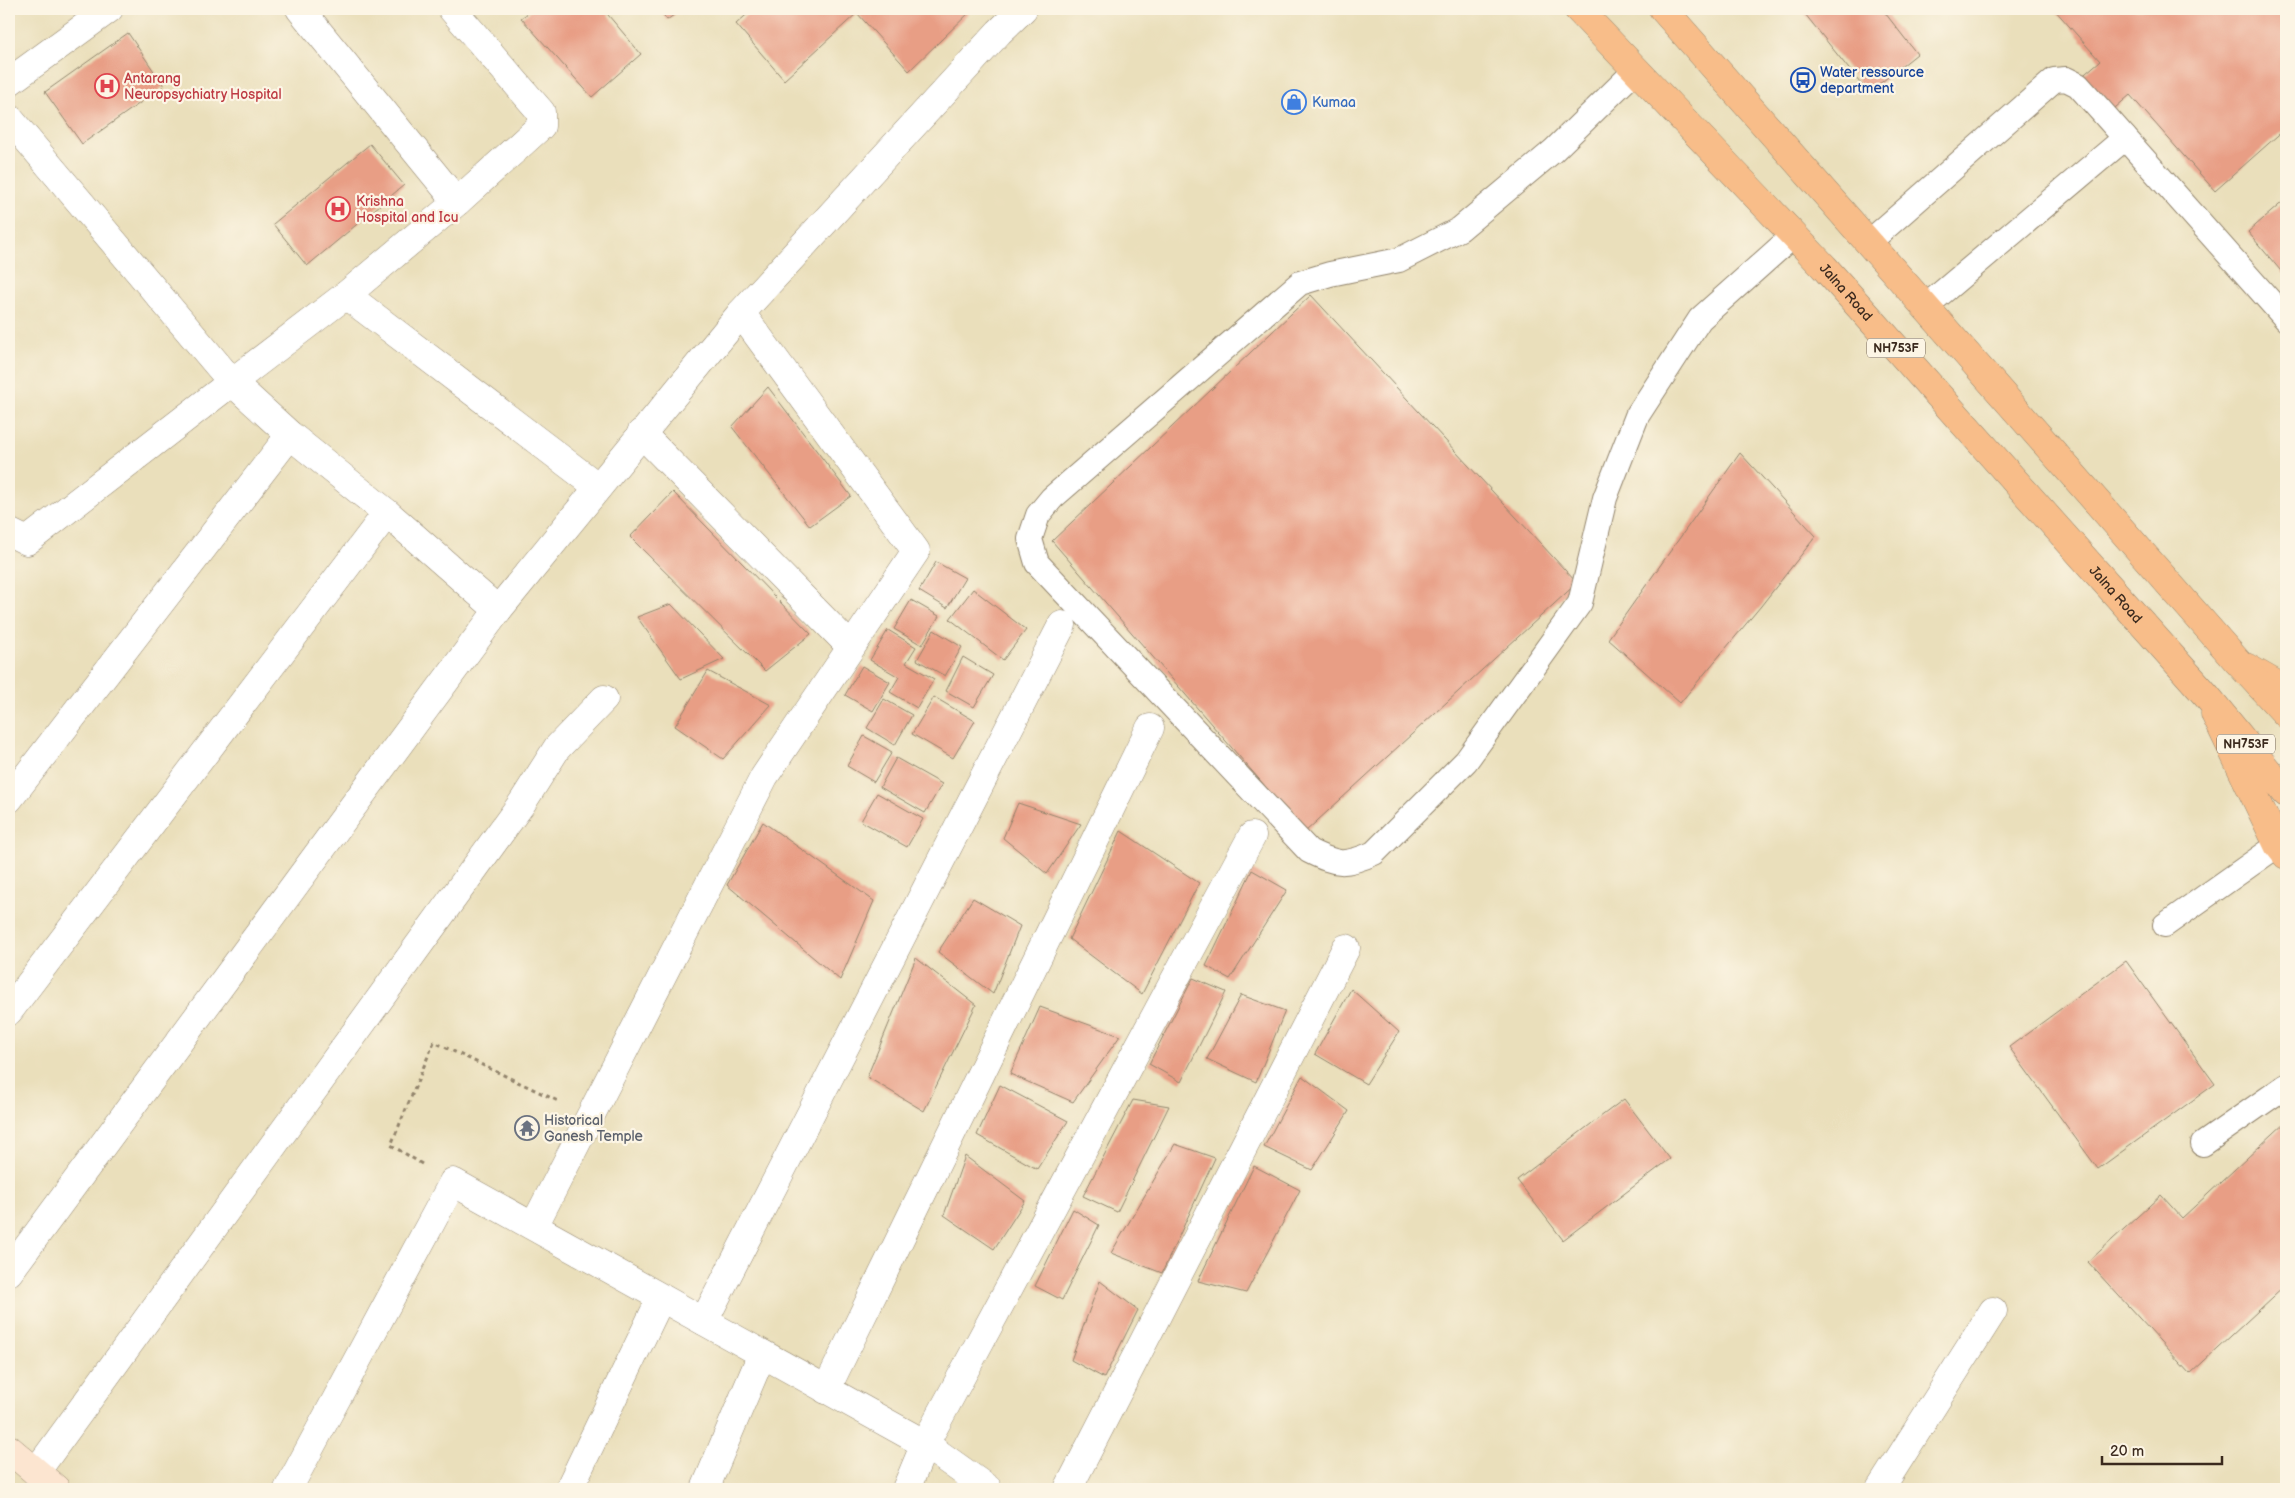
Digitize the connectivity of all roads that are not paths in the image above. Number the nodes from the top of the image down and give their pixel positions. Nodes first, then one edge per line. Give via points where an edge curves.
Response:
1 (109, 9) edge
2 (300, 9) edge
3 (452, 9) edge
4 (1023, 9) edge
5 (1578, 9) edge
6 (1663, 9) edge
7 (1636, 70) junction
8 (9, 82) edge
9 (9, 118) edge
10 (2125, 138) junction
11 (457, 202) junction
12 (1793, 236) junction
13 (1868, 243) junction
14 (346, 295) junction
15 (1925, 307) junction
16 (741, 313) junction
17 (2286, 319) edge
18 (232, 382) junction
19 (642, 433) junction
20 (290, 435) junction
21 (598, 486) junction
22 (387, 513) junction
23 (9, 532) edge
24 (498, 610) junction
25 (1062, 625) dead end
26 (851, 648) junction
27 (2237, 661) junction
28 (2286, 690) edge
29 (2206, 695) junction
30 (604, 699) dead end
31 (2286, 714) edge
32 (1150, 728) dead end
33 (2286, 794) edge
34 (9, 799) edge
35 (1252, 836) dead end
36 (2282, 850) edge
37 (2164, 925) dead end
38 (1346, 948) dead end
39 (9, 1012) edge
40 (2286, 1086) edge
41 (2203, 1144) dead end
42 (534, 1226) junction
43 (9, 1272) edge
44 (661, 1298) junction
45 (1992, 1311) dead end
46 (704, 1321) junction
47 (762, 1354) junction
48 (826, 1390) junction
49 (925, 1444) junction
50 (9, 1450) edge
51 (49, 1484) edge
52 (288, 1489) edge
53 (569, 1489) edge
54 (705, 1489) edge
55 (906, 1489) edge
56 (988, 1489) edge
57 (1068, 1489) edge
58 (1880, 1489) edge

1 - 8 street
2 - 11 street
3 - 11 street via 541,112 541,126
4 - 16 street
5 - 7 main road, Jalna Road / NH753F
6 - 13 main road
7 - 12 main road, Jalna Road / NH753F
7 - 12 lane via 1553,151 1460,229 1399,260 1300,283 1052,498 1038,515 1030,539 1037,563 1308,851 1332,862 1355,861 1374,853 1466,762 1580,603 1605,498 1637,416 1700,319
9 - 18 street
10 - 13 lane via 2078,85 2066,79 2054,80
10 - 15 lane
10 - 17 lane
11 - 14 street
12 - 29 main road, Jalna Road / NH753F
13 - 15 main road
14 - 18 street
14 - 21 street
15 - 27 main road
16 - 19 street
16 - 26 street via 916,551
18 - 20 street
18 - 23 street via 27,541
19 - 21 street
19 - 26 street
20 - 22 street
20 - 34 street
21 - 24 street
22 - 24 street
22 - 39 street
24 - 43 street
25 - 46 street
26 - 42 street via 764,777
27 - 28 main road
27 - 31 main road
29 - 33 main road, NH753F
29 - 36 main road
30 - 51 street via 557,748 516,812
32 - 48 street
35 - 49 street
36 - 37 lane
38 - 57 street
40 - 41 lane
42 - 44 street
42 - 52 street via 453,1182
44 - 46 street
44 - 53 street
45 - 58 street
46 - 47 street
47 - 48 street
47 - 54 street
48 - 49 street
49 - 55 street
49 - 56 street
50 - 51 street

